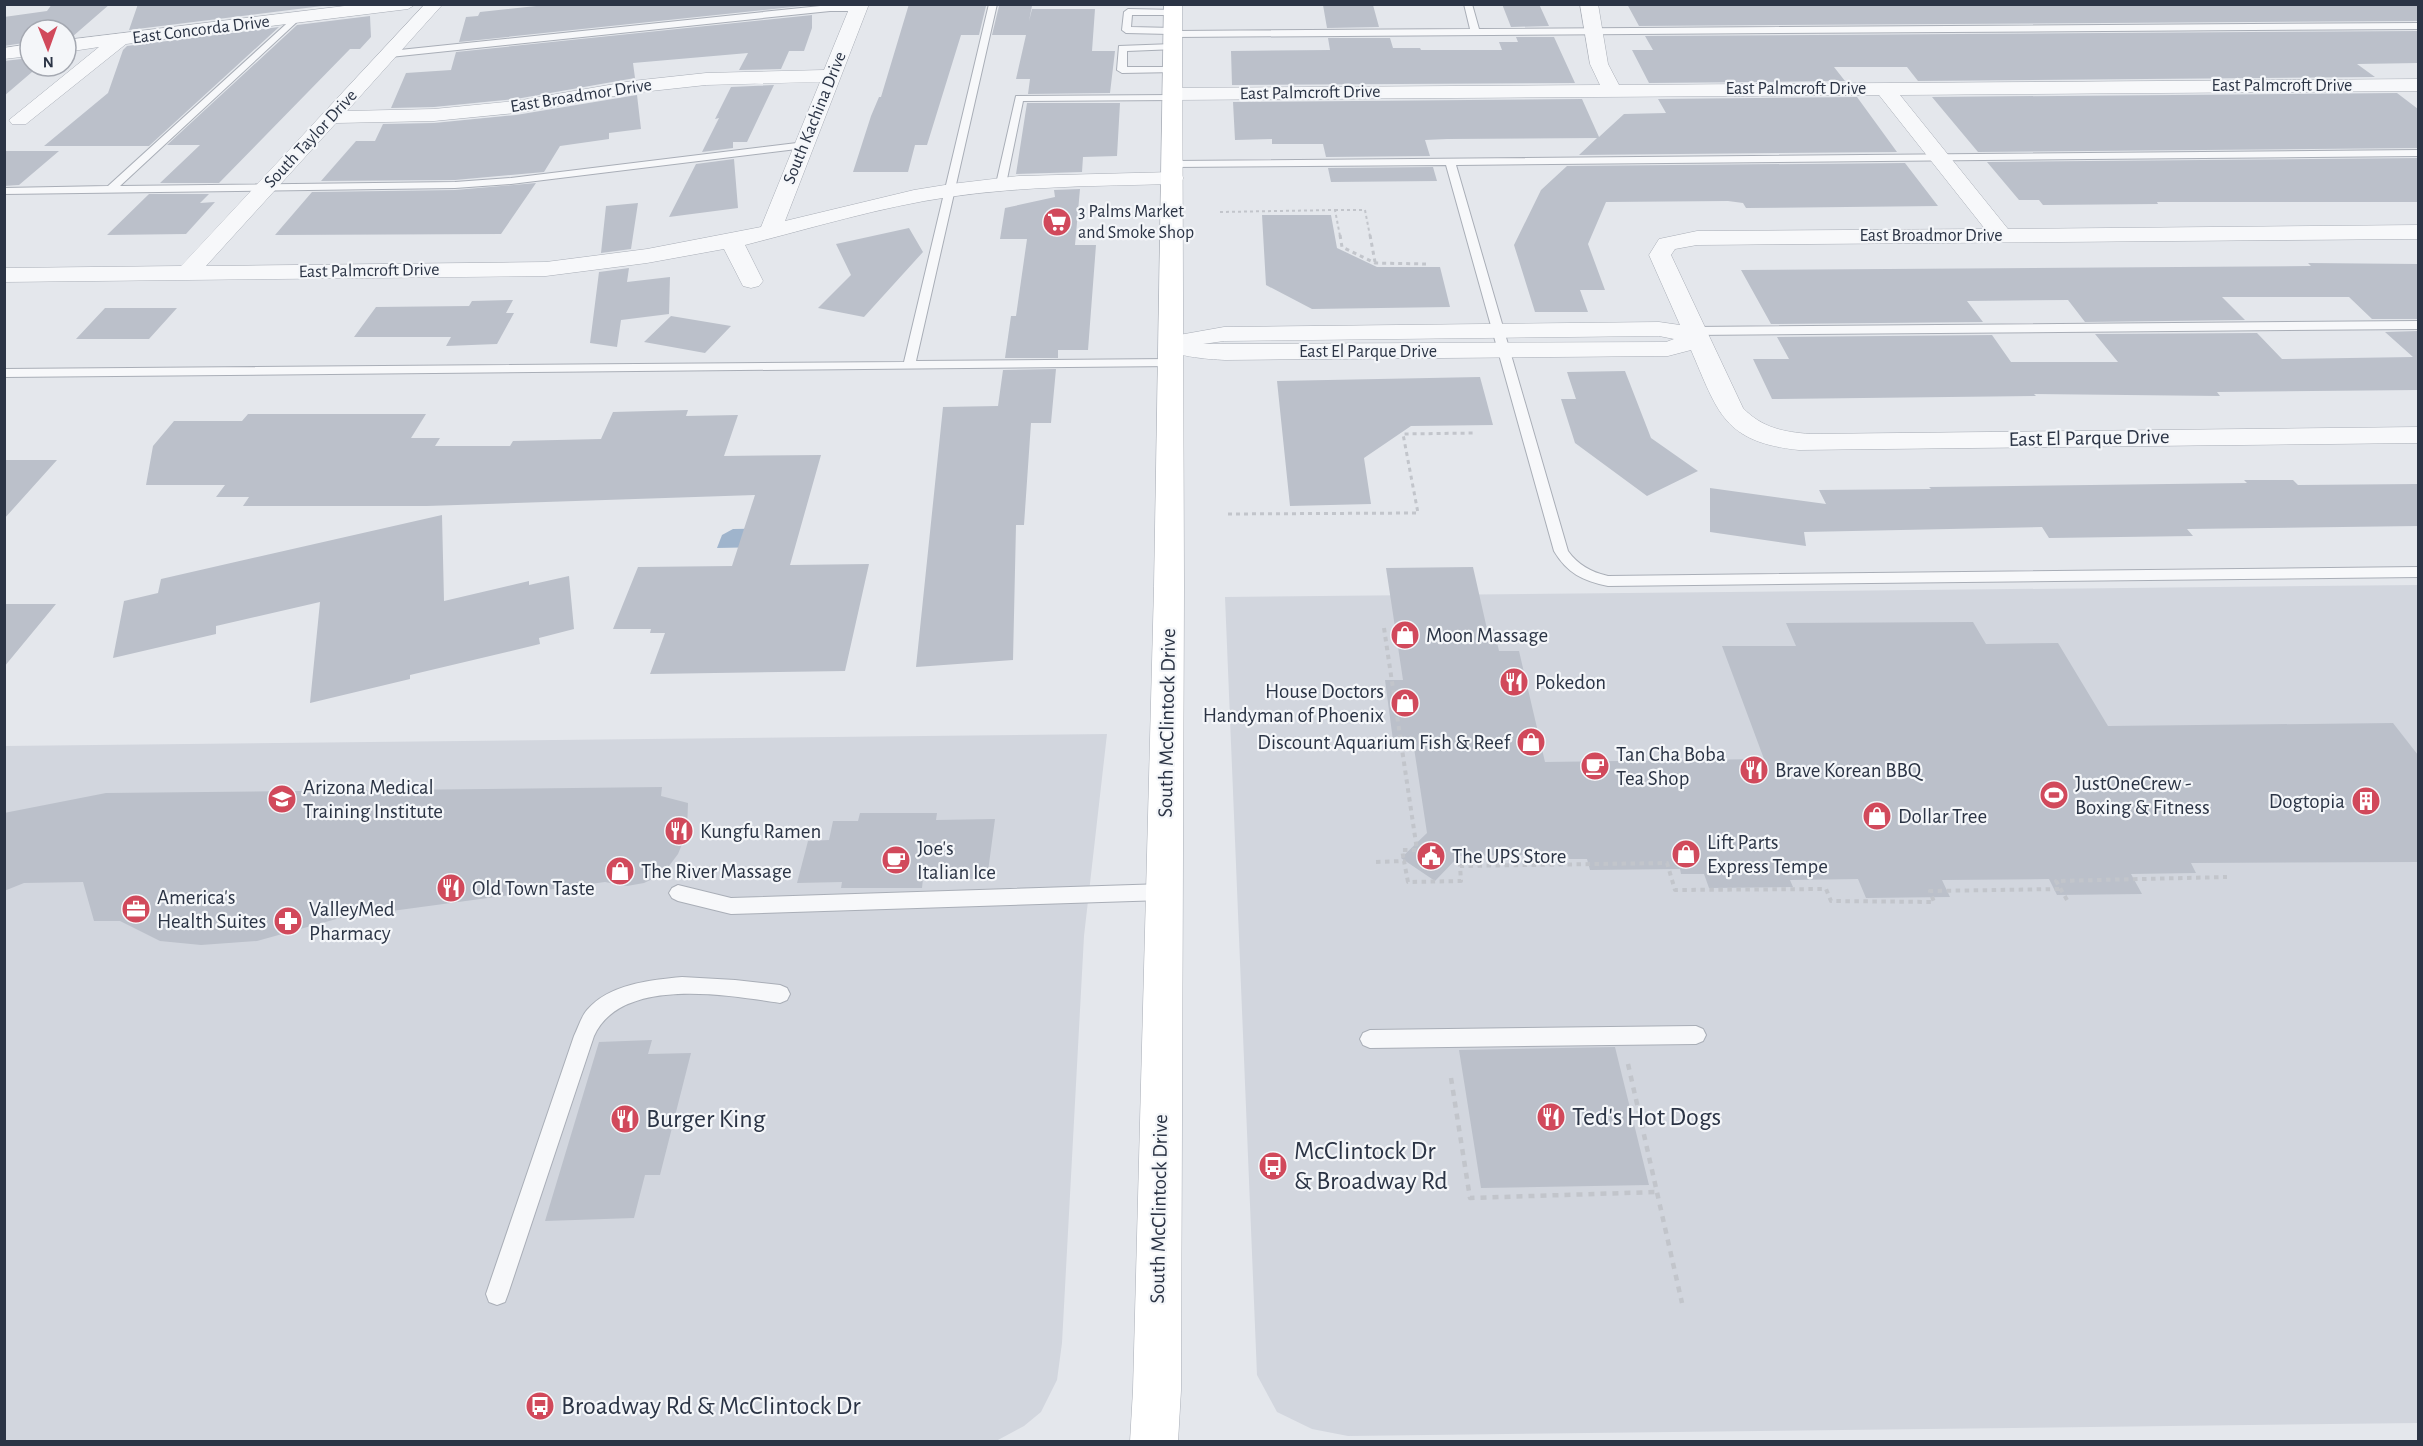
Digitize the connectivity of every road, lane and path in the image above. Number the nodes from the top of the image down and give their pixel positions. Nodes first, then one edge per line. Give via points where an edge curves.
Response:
1 (408, 4) edge
2 (435, 4) edge
3 (993, 4) edge
4 (1468, 4) edge
5 (1589, 4) edge
6 (859, 6) edge
7 (296, 18) junction
8 (2418, 26) edge
9 (1594, 32) junction
10 (1475, 33) junction
11 (121, 39) junction
12 (78, 44) edge
13 (1173, 49) edge
14 (390, 54) junction
15 (832, 76) junction
16 (2418, 85) edge
17 (1885, 89) junction
18 (1613, 91) junction
19 (331, 117) junction
20 (19, 120) dead end
21 (805, 145) junction
22 (2418, 153) edge
23 (1940, 157) junction
24 (1450, 161) junction
25 (1173, 171) junction
26 (1001, 184) junction
27 (265, 189) junction
28 (111, 190) junction
29 (951, 190) junction
30 (4, 191) edge
31 (1335, 210) junction
32 (1220, 212) dead end
33 (770, 232) junction
34 (2418, 232) edge
35 (2002, 236) junction
36 (732, 241) junction
37 (1375, 263) junction
38 (1426, 264) dead end
39 (187, 273) junction
40 (4, 275) edge
41 (751, 280) dead end
42 (2418, 325) edge
43 (1695, 335) junction
44 (1503, 341) junction
45 (1171, 353) junction
46 (909, 365) junction
47 (4, 373) edge
48 (1474, 433) dead end
49 (1760, 434) joint
50 (2418, 435) edge
51 (1228, 514) dead end
52 (2418, 572) edge
53 (1384, 628) dead end
54 (1404, 861) junction
55 (1376, 862) dead end
56 (2228, 877) dead end
57 (2061, 889) junction
58 (1164, 892) junction
59 (678, 893) dead end
60 (2067, 900) dead end
61 (780, 994) dead end
62 (1696, 1035) dead end
63 (1370, 1040) dead end
64 (1627, 1061) dead end
65 (1451, 1078) dead end
66 (1657, 1192) junction
67 (497, 1294) dead end
68 (1682, 1304) dead end
69 (1154, 1442) edge

1 - 7 street, East Concorda Drive
2 - 14 street, South Taylor Drive
3 - 29 lane
4 - 10 lane
5 - 9 street
6 - 14 lane
6 - 15 street, South Kachina Drive
7 - 11 street, East Concorda Drive
7 - 28 lane
8 - 9 lane
9 - 10 lane
9 - 18 street via 1599,64
10 - 13 lane
11 - 12 street, East Concorda Drive
11 - 20 street
13 - 13 lane via 1126,30 1128,12
13 - 13 lane via 1122,70 1122,48
13 - 18 street, East Palmcroft Drive
13 - 25 main road, South McClintock Drive
13 - 26 lane via 1019,99
14 - 19 street, South Taylor Drive
15 - 19 street, East Broadmor Drive via 706,79 516,107 434,115
15 - 21 street, South Kachina Drive
16 - 17 street, East Palmcroft Drive
17 - 18 street, East Palmcroft Drive
17 - 23 street
19 - 27 street, South Taylor Drive
21 - 27 lane via 511,181
21 - 33 street, South Kachina Drive
22 - 23 lane
23 - 24 lane
23 - 35 street
24 - 25 lane
24 - 44 lane
25 - 26 street, East Palmcroft Drive
25 - 45 main road, South McClintock Drive
26 - 29 street, East Palmcroft Drive
27 - 28 lane
27 - 39 street, South Taylor Drive
28 - 30 lane
29 - 33 street, East Palmcroft Drive
29 - 46 lane
31 - 32 path
31 - 37 path via 1342,247
31 - 37 path via 1365,210
33 - 36 street, East Palmcroft Drive
34 - 35 street, East Broadmor Drive
35 - 43 street, East Broadmor Drive via 1675,241 1666,244 1660,255
36 - 39 street, East Palmcroft Drive via 546,269
36 - 41 street
37 - 38 path
39 - 40 street, East Palmcroft Drive
42 - 43 lane
43 - 44 street, East El Parque Drive via 1668,349
43 - 49 street, East Broadmor Drive via 1731,411 1738,421
44 - 45 street, East El Parque Drive via 1224,334 1198,337
44 - 52 lane via 1561,551 1577,571 1591,578 1608,581
45 - 46 lane
45 - 58 main road, South McClintock Drive
46 - 47 lane
48 - 51 path via 1402,434 1418,513
49 - 50 street, East El Parque Drive via 1810,442
53 - 54 path via 1418,850 1402,850
54 - 55 path
54 - 57 path via 1408,882 1461,881 1460,866 1667,863 1675,890 1826,889 1831,901 1934,902 1930,891
56 - 57 path via 2056,881
57 - 60 path
58 - 59 lane via 731,906
58 - 69 main road, South McClintock Drive
61 - 67 lane via 722,986 661,988 609,1003 593,1017
62 - 63 lane
64 - 66 path
65 - 66 path via 1470,1198
66 - 68 path

